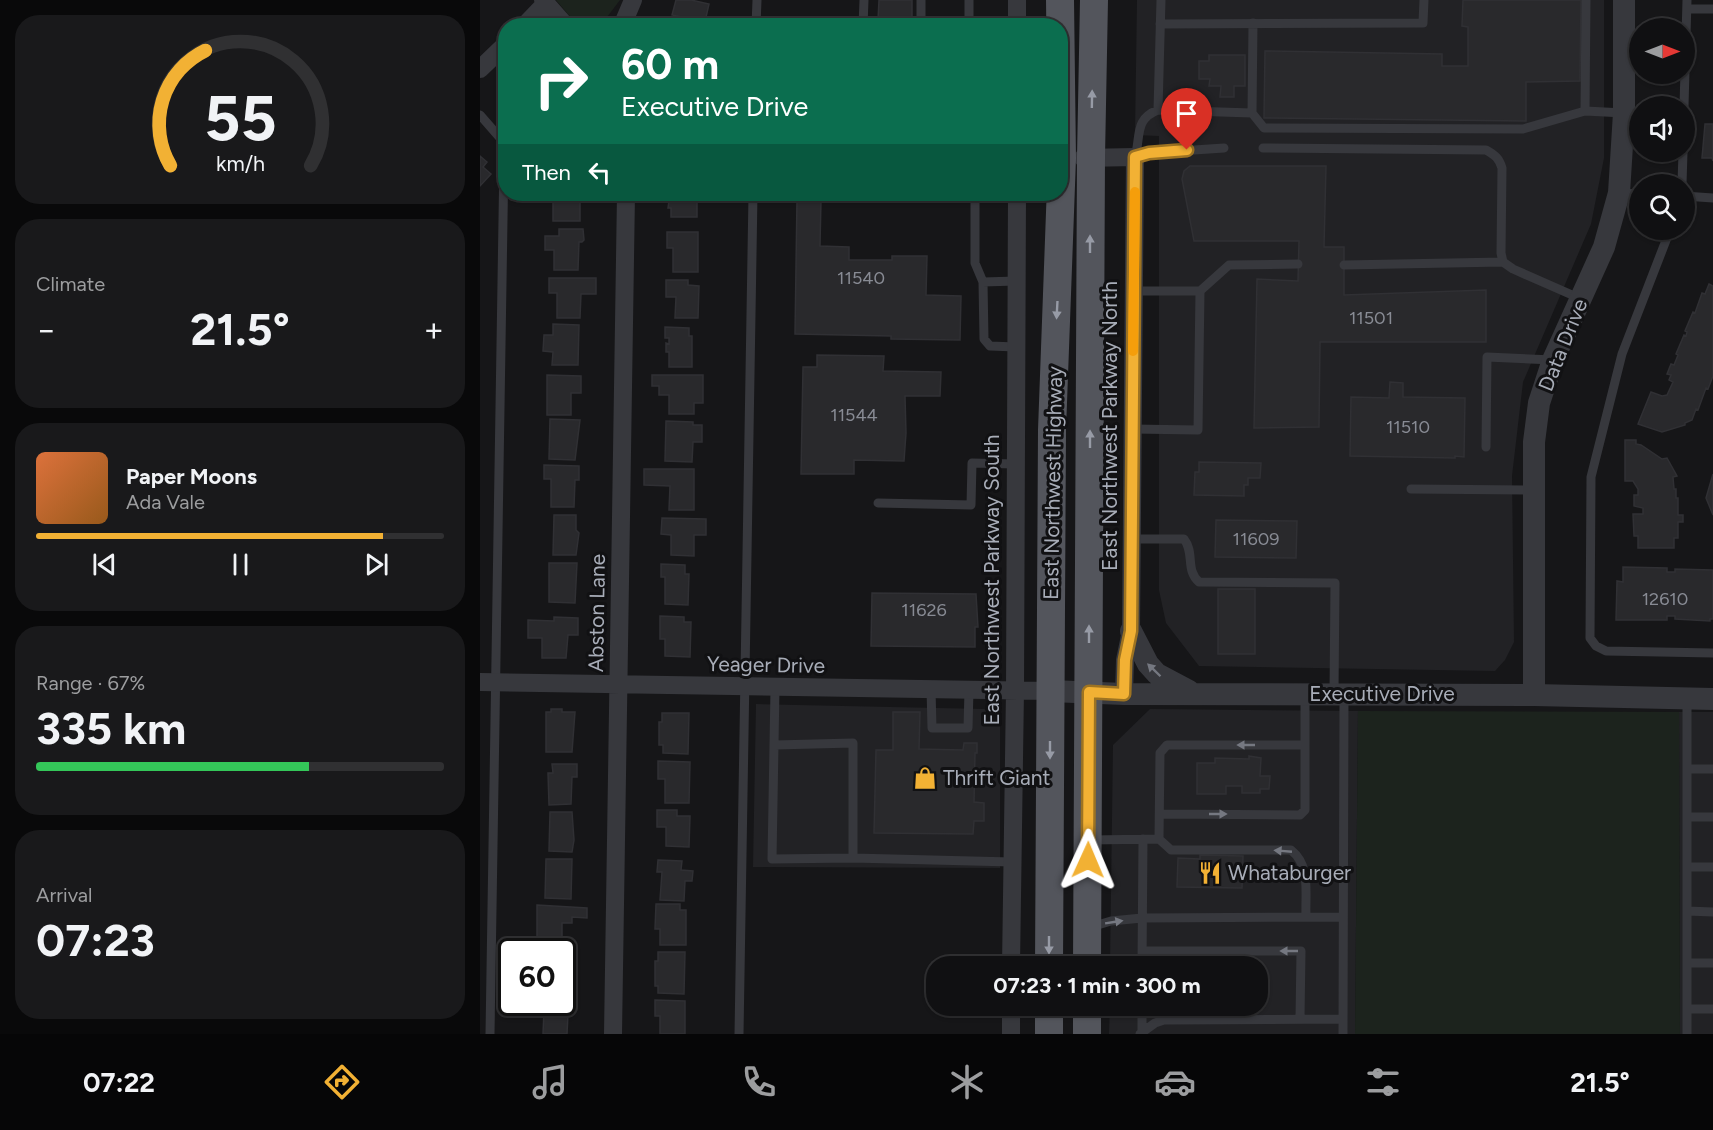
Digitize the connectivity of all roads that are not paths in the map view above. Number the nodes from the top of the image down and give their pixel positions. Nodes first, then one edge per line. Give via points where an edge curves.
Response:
1 (633, 0) edge
2 (757, 0) edge
3 (864, 0) edge
4 (921, 0) edge
5 (969, 0) edge
6 (1017, 0) edge
7 (1060, 0) edge
8 (1095, 0) edge
9 (1161, 0) edge
10 (1424, 0) edge
11 (1586, 0) edge
12 (1624, 0) edge
13 (545, 2) edge
14 (1687, 4) edge
15 (1713, 9) edge
16 (531, 18) edge
17 (559, 18) edge
18 (625, 18) edge
19 (756, 18) edge
20 (863, 18) edge
21 (921, 18) edge
22 (969, 18) edge
23 (1017, 18) edge
24 (1060, 18) edge
25 (1253, 23) junction
26 (1160, 24) junction
27 (498, 52) edge
28 (480, 69) edge
29 (1684, 96) edge
30 (1158, 110) junction
31 (1585, 111) junction
32 (1252, 113) junction
33 (1624, 113) junction
34 (480, 115) edge
35 (498, 136) edge
36 (1224, 148) dead end
37 (1263, 148) dead end
38 (1091, 157) junction
39 (1135, 157) junction
40 (1068, 158) edge
41 (1629, 194) edge
42 (1695, 197) edge
43 (1713, 198) edge
44 (503, 201) edge
45 (626, 201) edge
46 (753, 201) edge
47 (975, 201) edge
48 (1017, 201) edge
49 (1061, 201) edge
50 (1666, 240) edge
51 (1503, 262) junction
52 (1299, 264) dead end
53 (1344, 265) dead end
54 (1016, 281) junction
55 (983, 282) junction
56 (1134, 291) junction
57 (1200, 291) junction
58 (1581, 300) junction
59 (1016, 347) junction
60 (1553, 360) junction
61 (1133, 429) junction
62 (1486, 447) dead end
63 (1015, 464) junction
64 (1412, 489) dead end
65 (1533, 490) junction
66 (878, 503) dead end
67 (1132, 539) junction
68 (1131, 631) junction
69 (1713, 653) edge
70 (487, 682) edge
71 (618, 685) junction
72 (744, 687) junction
73 (776, 688) junction
74 (931, 689) junction
75 (969, 690) junction
76 (1015, 690) junction
77 (1051, 691) junction
78 (1089, 692) junction
79 (1193, 693) junction
80 (1339, 693) junction
81 (1124, 694) junction
82 (1305, 694) junction
83 (1534, 695) junction
84 (1687, 698) junction
85 (1713, 699) edge
86 (776, 744) junction
87 (1305, 745) junction
88 (1687, 769) junction
89 (1713, 769) edge
90 (1160, 814) junction
91 (1687, 817) junction
92 (1713, 817) edge
93 (1143, 839) junction
94 (1159, 839) junction
95 (1088, 840) junction
96 (853, 858) junction
97 (1012, 862) junction
98 (1687, 867) junction
99 (1713, 867) edge
100 (1687, 911) junction
101 (1713, 912) edge
102 (1306, 916) junction
103 (1343, 916) junction
104 (1142, 918) junction
105 (1087, 928) junction
106 (1142, 951) junction
107 (1011, 956) edge
108 (1049, 956) edge
109 (1087, 956) edge
110 (1142, 956) edge
111 (1687, 963) junction
112 (1713, 963) edge
113 (1687, 1009) junction
114 (1713, 1009) edge
115 (1011, 1016) edge
116 (1049, 1016) edge
117 (1087, 1016) edge
118 (1142, 1016) edge
119 (1300, 1018) junction
120 (1343, 1019) junction
121 (490, 1034) edge
122 (613, 1034) edge
123 (739, 1034) edge
124 (1011, 1034) edge
125 (1049, 1034) edge
126 (1087, 1034) edge
127 (1141, 1034) edge
128 (1343, 1034) edge
129 (1687, 1034) edge

1 - 18 street
2 - 19 lane
3 - 20 lane
4 - 21 lane
5 - 22 lane
6 - 23 street
7 - 24 main road, East Northwest Highway
38 -> 8 main road, East Northwest Highway
9 - 26 lane
10 - 25 lane via 1423,23
11 - 31 lane
12 - 33 street, Data Drive
13 - 16 street
13 - 17 street
14 - 15 lane
14 - 29 lane
25 - 26 lane
25 - 32 lane
26 - 30 lane
27 - 28 street
30 - 32 lane
30 - 39 lane via 1142,121
31 - 32 lane via 1523,129 1264,128
31 - 33 lane
33 - 41 street, Data Drive
34 - 35 lane
36 - 39 lane
37 - 51 lane via 1486,150 1494,154 1502,168
38 - 39 street
38 - 40 street
78 -> 38 main road, East Northwest Highway
39 - 56 street, East Northwest Parkway North
41 - 58 street, Data Drive
42 - 43 lane
44 - 70 lane
45 - 71 street, Abston Lane
46 - 72 lane
47 - 55 lane via 975,263
48 - 54 street, East Northwest Parkway South
49 -> 77 main road, East Northwest Highway via 1053,391
50 - 69 lane via 1622,354 1591,477 1590,638 1606,651
51 - 53 lane
51 - 58 lane
52 - 57 lane via 1229,265
54 - 55 lane
54 - 59 street, East Northwest Parkway South
55 - 59 lane via 984,339 990,346
56 - 57 lane
56 - 61 street, East Northwest Parkway North
57 - 61 lane via 1198,430
58 - 60 street, Data Drive
59 - 63 street, East Northwest Parkway South
60 - 62 lane via 1486,357
60 - 65 street, Data Drive via 1539,403
61 - 67 street, East Northwest Parkway North
63 - 66 lane via 972,463 971,504
63 - 76 street, East Northwest Parkway South
64 - 65 lane
65 - 83 street, Data Drive
67 - 68 street, East Northwest Parkway North
67 - 80 lane via 1184,539 1191,550 1192,576 1199,582 1335,583
79 -> 68 street via 1157,674
68 - 81 street, East Northwest Parkway North
70 - 71 street, Yeager Drive
70 - 121 lane
71 - 72 street, Yeager Drive
71 - 122 street, Abston Lane
72 - 73 street, Yeager Drive
72 - 123 lane
73 - 74 street, Yeager Drive
73 - 86 lane
74 - 75 street, Yeager Drive
74 - 75 lane via 932,728 968,729
75 - 76 street, Yeager Drive
76 - 77 street, Yeager Drive
76 - 97 street, East Northwest Parkway South
77 - 78 street, Executive Drive
77 -> 108 main road, East Northwest Highway
78 - 81 street, Executive Drive
78 - 95 main road, East Northwest Highway
79 - 81 street, Executive Drive
79 - 82 street, Executive Drive
80 - 82 street, Executive Drive
80 - 83 street, Executive Drive
80 - 103 lane
82 - 87 lane
83 - 84 street, Executive Drive
84 - 85 street, Executive Drive
84 - 88 lane
86 - 96 lane via 853,743
86 - 96 lane via 772,859
87 -> 90 lane via 1167,745 1160,753
90 -> 87 lane via 1300,815 1305,810
88 - 89 lane
88 - 91 lane
90 - 94 lane
91 - 92 lane
91 - 98 lane
93 - 94 lane
93 - 95 lane
93 - 104 lane
102 -> 94 lane via 1305,868 1291,850 1171,850
95 - 105 main road, East Northwest Highway
96 - 97 lane
97 - 107 street, East Northwest Parkway South
98 - 99 lane
98 - 100 lane
100 - 101 lane
100 - 111 lane
102 - 103 lane
102 - 104 lane
103 - 120 lane
105 -> 104 lane
104 - 106 lane
105 - 109 main road, East Northwest Highway
106 - 110 lane
119 -> 106 lane via 1301,951
111 - 112 lane
111 - 113 lane
113 - 114 lane
113 - 129 lane
115 - 124 street
116 - 125 main road
117 - 126 main road
118 - 127 lane
119 - 120 lane
119 - 127 lane via 1164,1020
120 - 128 lane

